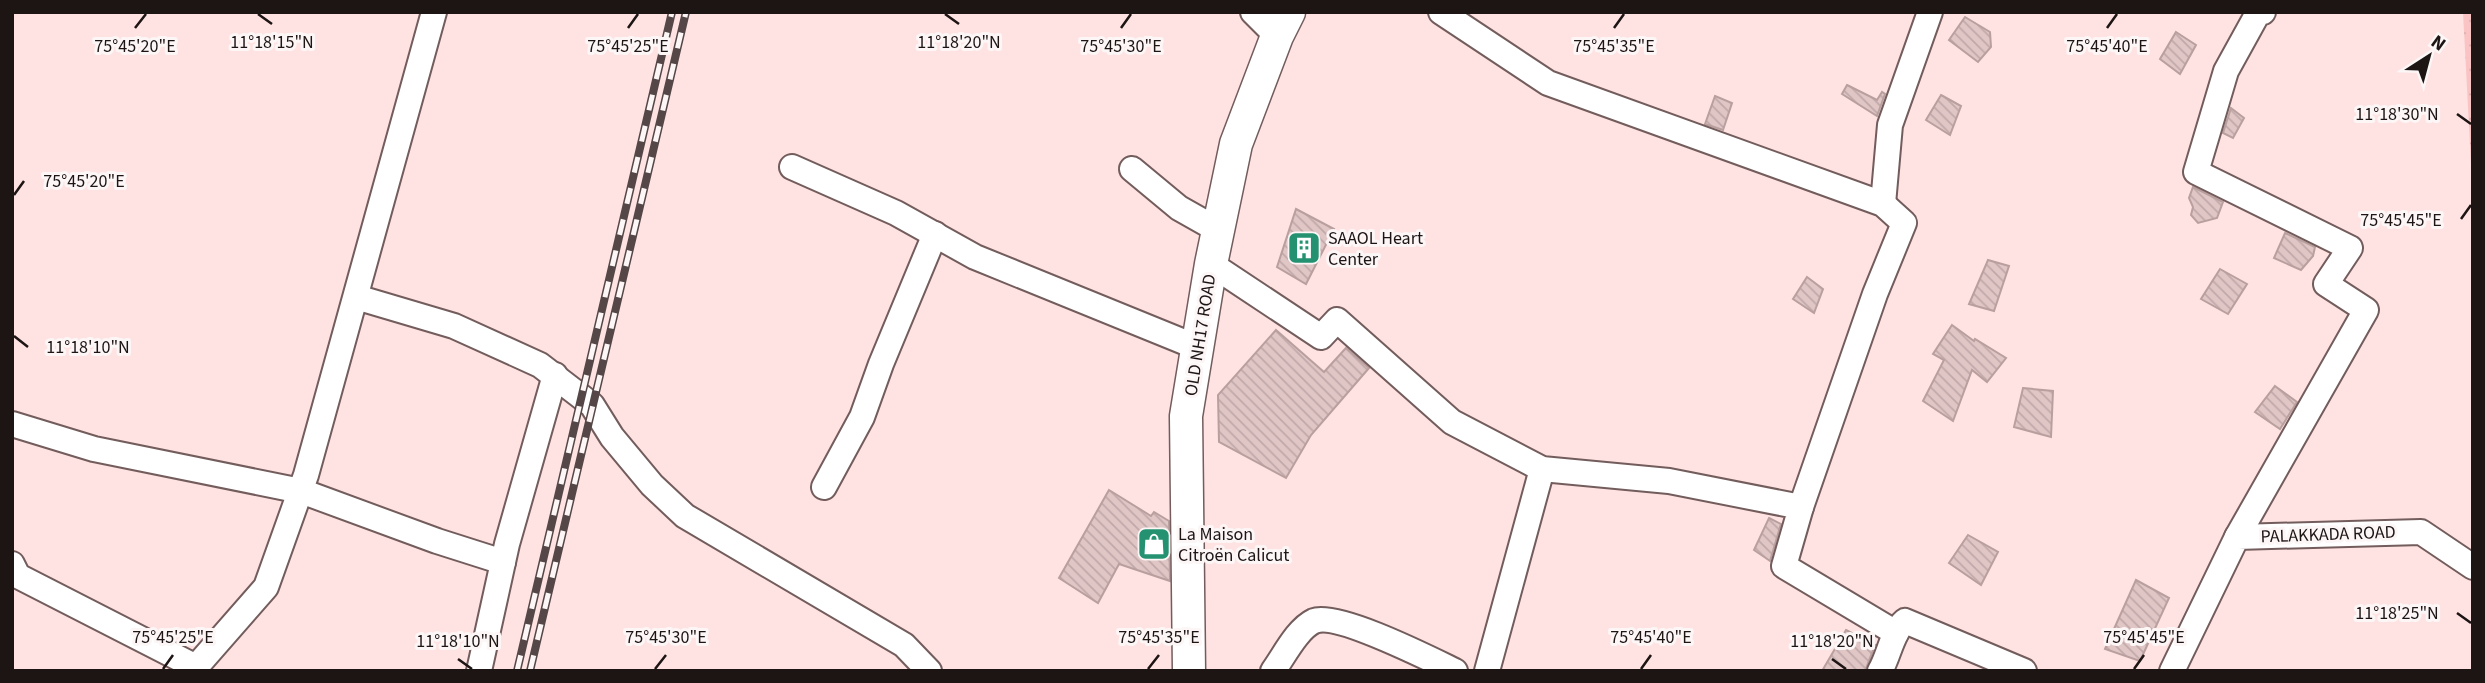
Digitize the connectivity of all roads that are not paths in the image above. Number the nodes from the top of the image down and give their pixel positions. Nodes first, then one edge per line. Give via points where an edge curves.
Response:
1 (434, 12) edge
2 (1254, 12) edge
3 (1441, 12) edge
4 (1930, 12) edge
5 (2263, 12) edge
6 (1282, 24) edge
7 (792, 167) dead end
8 (1132, 169) dead end
9 (1883, 204) junction
10 (1219, 230) junction
11 (935, 234) junction
12 (1211, 264) junction
13 (356, 297) junction
14 (1199, 348) junction
15 (555, 375) junction
16 (12, 424) edge
17 (1542, 469) junction
18 (824, 486) dead end
19 (301, 491) junction
20 (1801, 507) junction
21 (2237, 537) junction
22 (503, 562) junction
23 (12, 564) edge
24 (2473, 567) edge
25 (1896, 633) junction
26 (199, 669) edge
27 (479, 671) edge
28 (929, 671) edge
29 (1189, 671) edge
30 (1273, 671) edge
31 (1455, 671) edge
32 (1487, 671) edge
33 (1880, 671) edge
34 (2024, 671) edge
35 (2172, 671) edge

1 - 13 street
2 - 6 street
3 - 9 street via 1548,83
4 - 9 street via 1890,125
5 - 21 street via 2258,13 2226,71 2196,172 2350,248 2326,284 2366,310
6 - 10 main road, OLD NH17 ROAD via 1236,144
7 - 11 street
8 - 10 street via 1179,208
9 - 20 street via 1904,223
10 - 12 main road, OLD NH17 ROAD
11 - 14 street via 975,257
11 - 18 street via 862,417
12 - 14 main road, OLD NH17 ROAD
12 - 17 street via 1321,337 1337,320 1452,422
13 - 15 street via 454,326
13 - 19 street
14 - 29 main road, OLD NH17 ROAD via 1186,416
15 - 22 street
15 - 28 street via 592,405 652,485 685,516 904,645
16 - 19 street via 93,449
17 - 20 street via 1670,481
17 - 32 street
19 - 22 street
19 - 26 street via 266,587
20 - 25 street via 1784,566
21 - 24 street, PALAKKADA ROAD via 2421,532
21 - 35 street, PALAKKADA ROAD
22 - 27 street
23 - 26 street via 18,576
25 - 33 street
25 - 34 street via 1905,621
30 - 31 street via 1309,624 1318,620 1346,623

